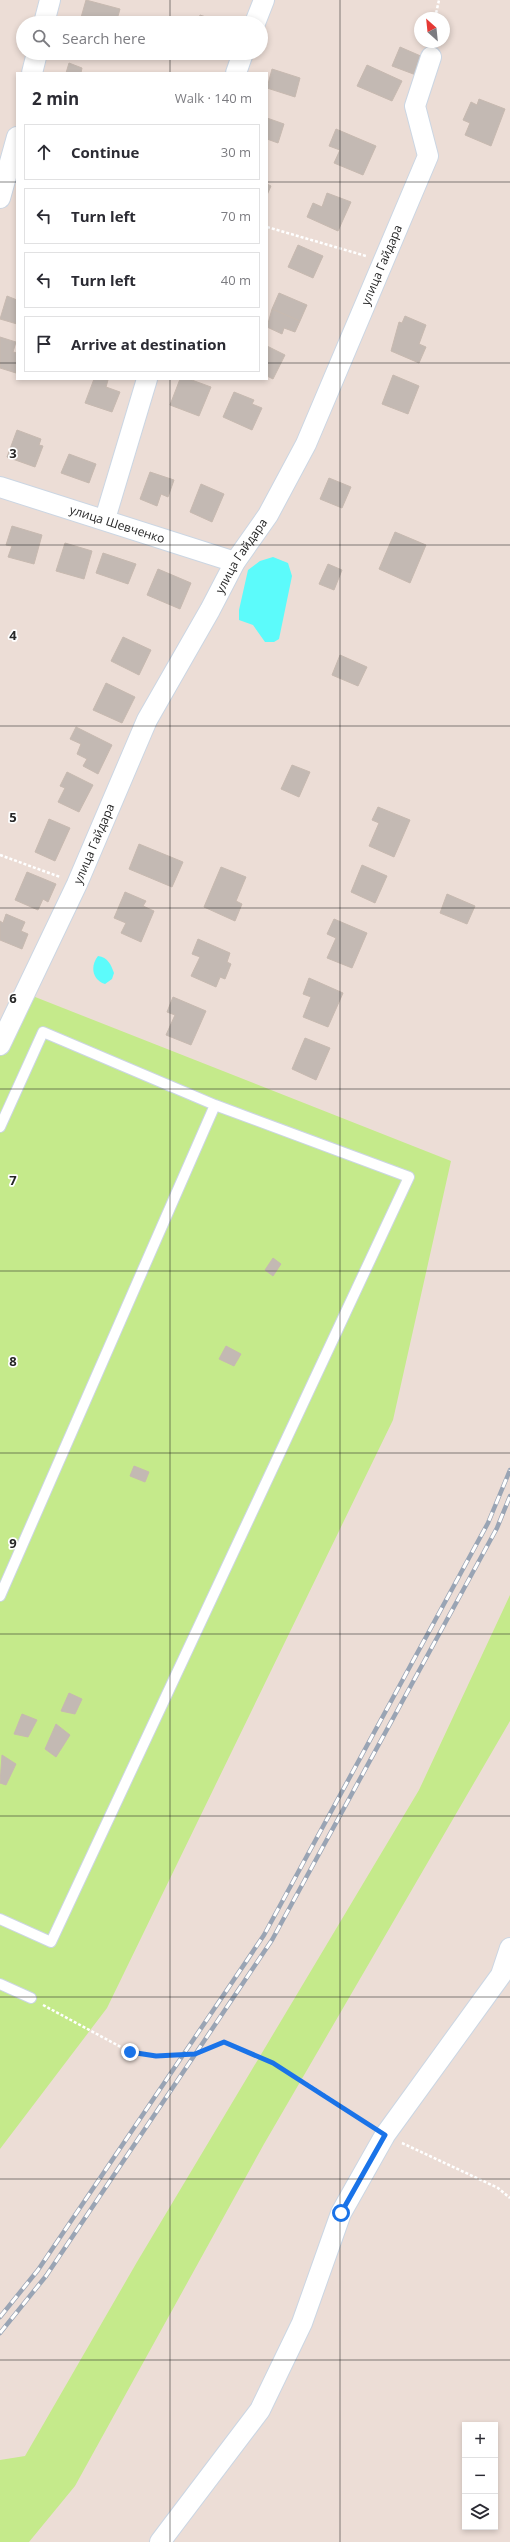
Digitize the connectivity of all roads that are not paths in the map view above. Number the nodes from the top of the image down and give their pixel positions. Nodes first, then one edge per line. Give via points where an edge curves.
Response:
1 (264, 0) edge
2 (48, 1) edge
3 (45, 16) edge
4 (257, 16) edge
5 (431, 57) dead end
6 (35, 60) edge
7 (241, 60) edge
8 (32, 72) edge
9 (236, 72) edge
10 (12, 144) edge
11 (0, 198) edge
12 (147, 380) edge
13 (0, 487) edge
14 (105, 519) junction
15 (235, 562) junction
16 (0, 1045) edge
17 (215, 1106) junction
18 (0, 1127) edge
19 (0, 1596) edge
20 (0, 1919) edge
21 (510, 1948) edge
22 (0, 1984) edge
23 (31, 1998) road end
24 (160, 2542) edge

1 - 4 street
2 - 3 street
5 - 15 street, улица Гайдара via 415,106 428,156 306,444 268,515
6 - 8 street
7 - 9 street
10 - 11 street
12 - 14 street
13 - 14 street, улица Шевченко
14 - 15 street, улица Шевченко
15 - 16 street, улица Гайдара via 147,720 30,994
17 - 18 lane via 43,1032
17 - 19 lane
17 - 20 lane via 409,1177 51,1942
21 - 24 street via 501,1975 385,2135 341,2213 302,2323 260,2410
22 - 23 lane

